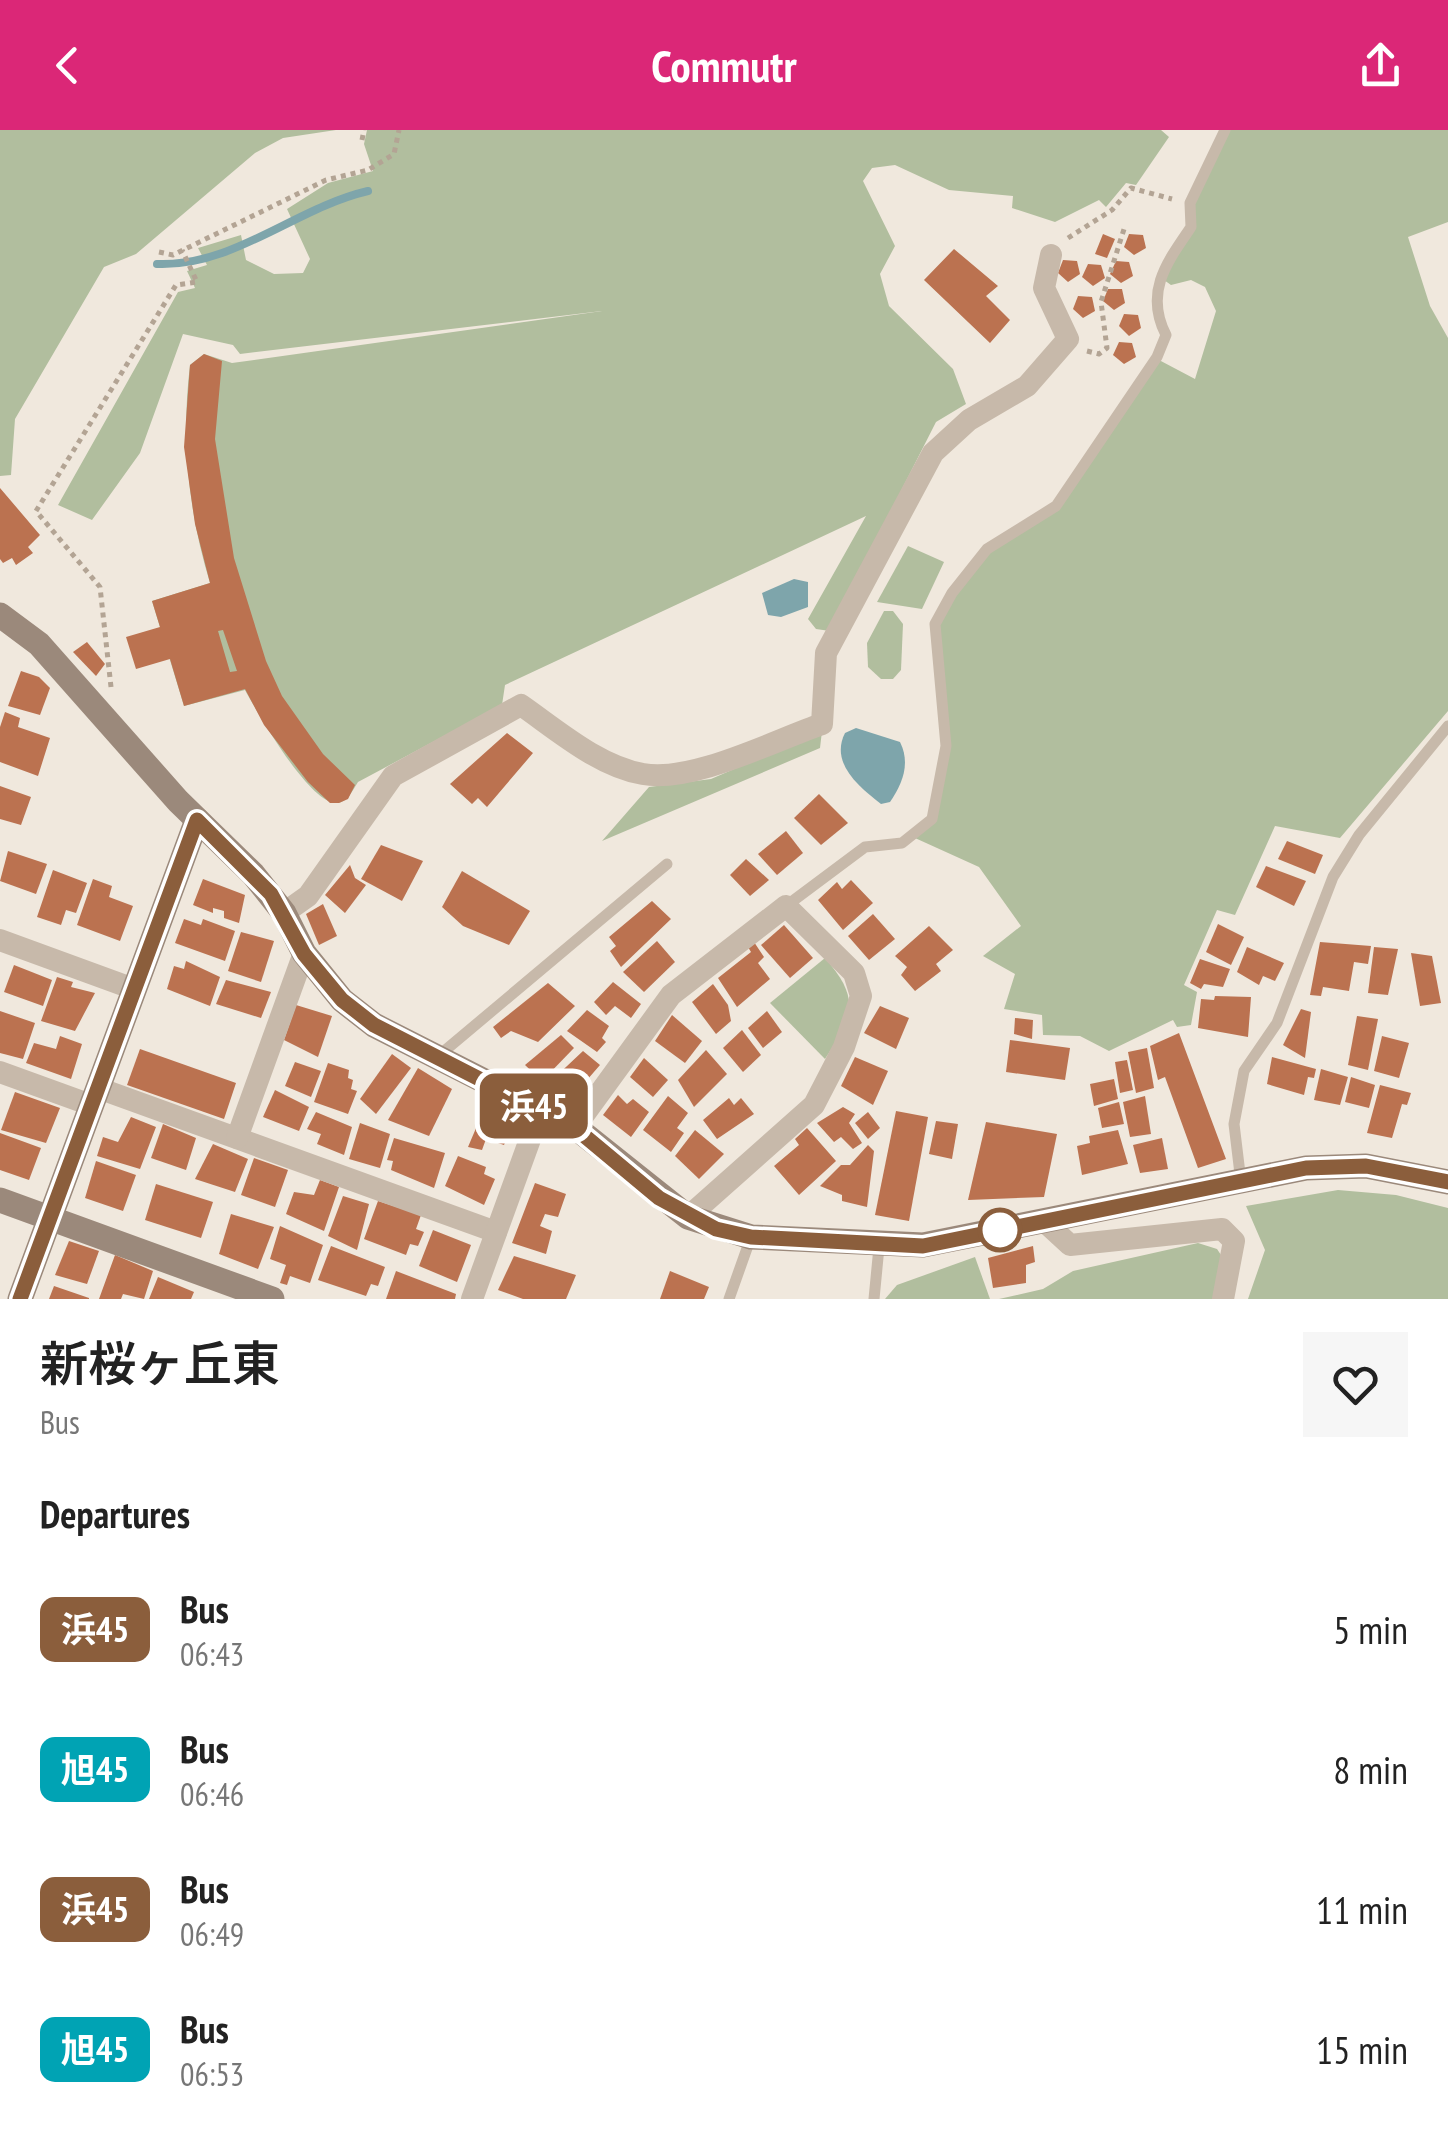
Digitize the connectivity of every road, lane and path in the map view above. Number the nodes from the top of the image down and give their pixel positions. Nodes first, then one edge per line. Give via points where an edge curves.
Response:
1 (364, 130) edge
2 (399, 130) edge
3 (1225, 130) edge
4 (362, 140) dead end
5 (1190, 203) junction
6 (1124, 226) dead end
7 (182, 250) junction
8 (159, 252) dead end
9 (1050, 256) joint
10 (1068, 340) junction
11 (0, 615) edge
12 (100, 714) junction
13 (1448, 726) edge
14 (197, 820) junction
15 (667, 864) dead end
16 (786, 906) junction
17 (284, 912) junction
18 (0, 940) edge
19 (304, 954) junction
20 (134, 989) junction
21 (436, 1058) junction
22 (0, 1072) edge
23 (95, 1097) junction
24 (541, 1109) junction
25 (575, 1128) junction
26 (237, 1138) junction
27 (1241, 1182) junction
28 (1448, 1182) edge
29 (0, 1200) edge
30 (688, 1217) junction
31 (50, 1218) junction
32 (1045, 1222) junction
33 (496, 1232) junction
34 (751, 1237) junction
35 (878, 1247) junction
36 (20, 1299) edge
37 (272, 1299) edge
38 (472, 1299) edge
39 (728, 1299) edge
40 (874, 1299) edge
41 (1222, 1299) edge

1 - 4 path
2 - 7 path via 394,154 368,170 326,180
3 - 5 lane
5 - 9 path via 1131,188
5 - 16 lane via 1191,226 1156,288 1156,315 1166,335 1157,358 1056,506 987,549 935,624 946,746 932,819 902,843 865,847
6 - 10 path via 1101,302 1105,352 1091,353
7 - 8 path
7 - 12 path via 197,282 176,285 36,511 100,586 112,698
9 - 10 street via 1044,288
10 - 17 street via 1026,386 969,420 933,454 826,653 822,724 695,769 641,774 604,760 521,704 394,776 308,896
11 - 12 street via 38,644
12 - 14 street
13 - 27 lane via 1333,877 1278,1023 1244,1071 1234,1124
14 - 17 street
14 - 20 street
15 - 21 lane
16 - 25 street via 671,995
16 - 30 street via 854,973 860,996 844,1047 814,1106
17 - 19 street
18 - 20 street
19 - 21 street via 355,1011
19 - 26 street
20 - 23 street
21 - 24 street
22 - 23 street
23 - 26 street
23 - 31 street
24 - 25 street
24 - 33 street
25 - 30 street
26 - 33 street
27 - 28 street via 1306,1168 1366,1166
27 - 32 street
29 - 31 street
30 - 34 street
31 - 36 street
31 - 37 street
32 - 35 street via 923,1246
32 - 41 street via 1070,1246 1222,1230 1234,1241
33 - 38 street
34 - 35 street
34 - 39 lane
35 - 40 lane

